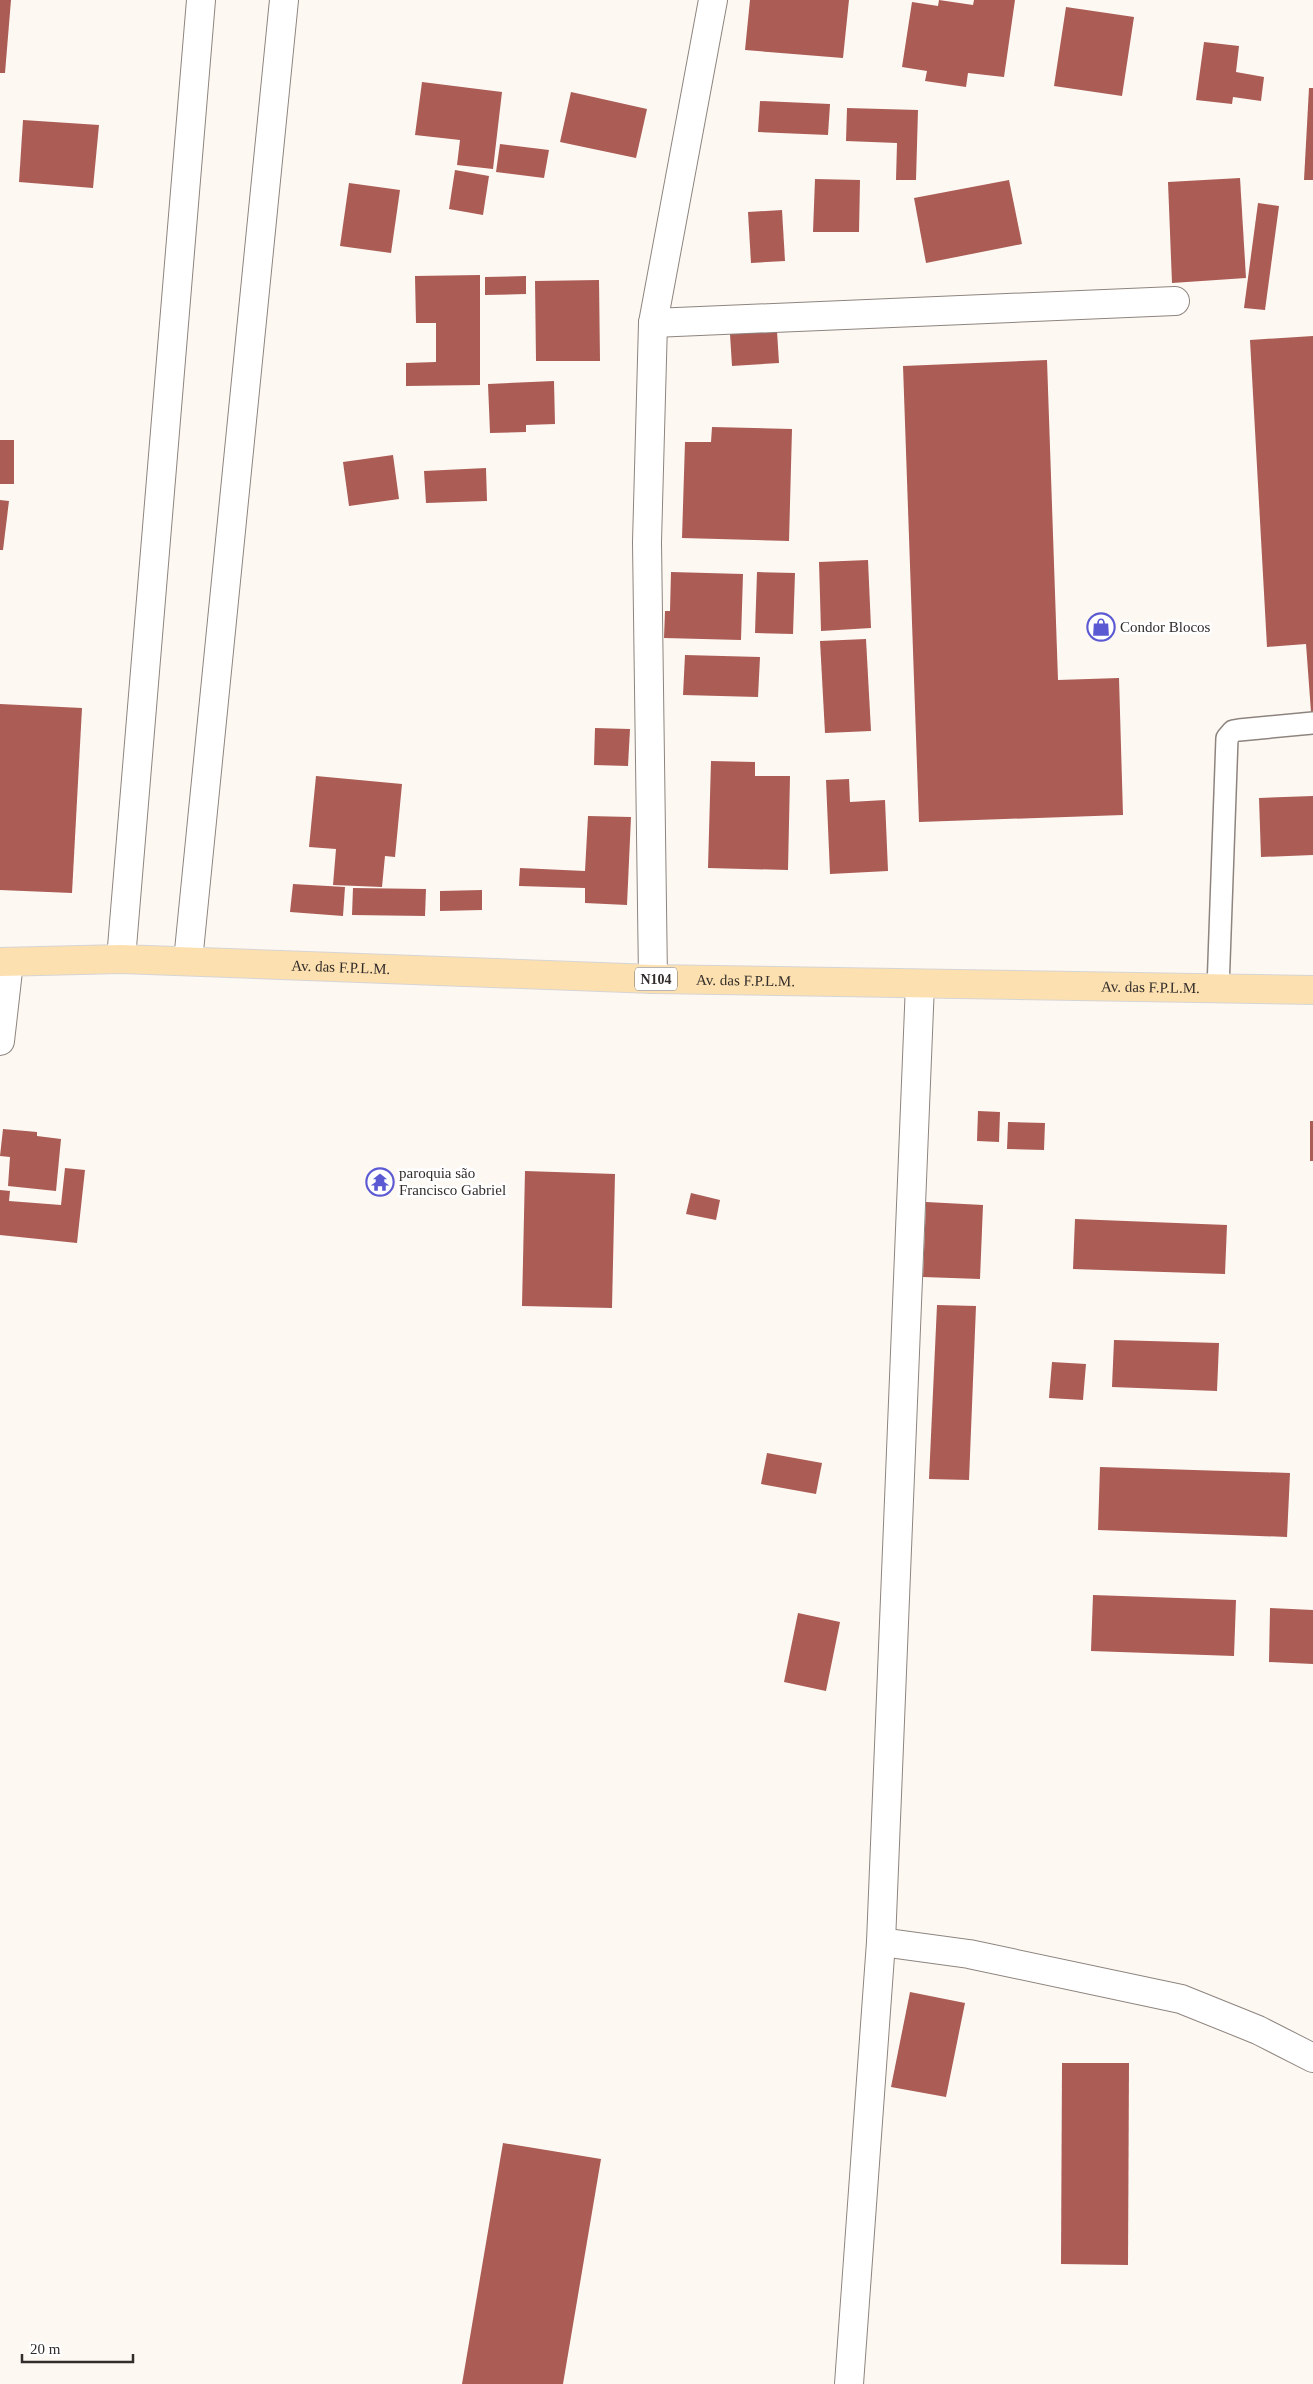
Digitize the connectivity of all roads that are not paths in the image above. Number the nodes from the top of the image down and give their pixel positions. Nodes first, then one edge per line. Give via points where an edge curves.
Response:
1 (201, 0) edge
2 (284, 0) edge
3 (713, 0) edge
4 (1175, 301) dead end
5 (653, 323) junction
6 (1313, 723) edge
7 (121, 959) junction
8 (5, 962) edge
9 (188, 962) junction
10 (653, 979) junction
11 (920, 984) junction
12 (1218, 989) junction
13 (1313, 990) edge
14 (0, 1041) edge
15 (881, 1942) junction
16 (1313, 2058) edge
17 (848, 2384) edge

1 - 7 street
2 - 9 street
3 - 5 street
4 - 5 street
5 - 10 street via 647,542
6 - 12 lane via 1239,730 1227,738
7 - 8 main road, Av. das F.P.L.M. / N104
7 - 9 main road, Av. das F.P.L.M. / N104
8 - 14 street
9 - 10 main road, Av. das F.P.L.M. / N104
10 - 11 main road, Av. das F.P.L.M. / N104
11 - 12 main road, Av. das F.P.L.M. / N104
11 - 15 street
12 - 13 main road, Av. das F.P.L.M. / N104
15 - 16 street via 969,1954 1181,1999 1258,2030
15 - 17 street

